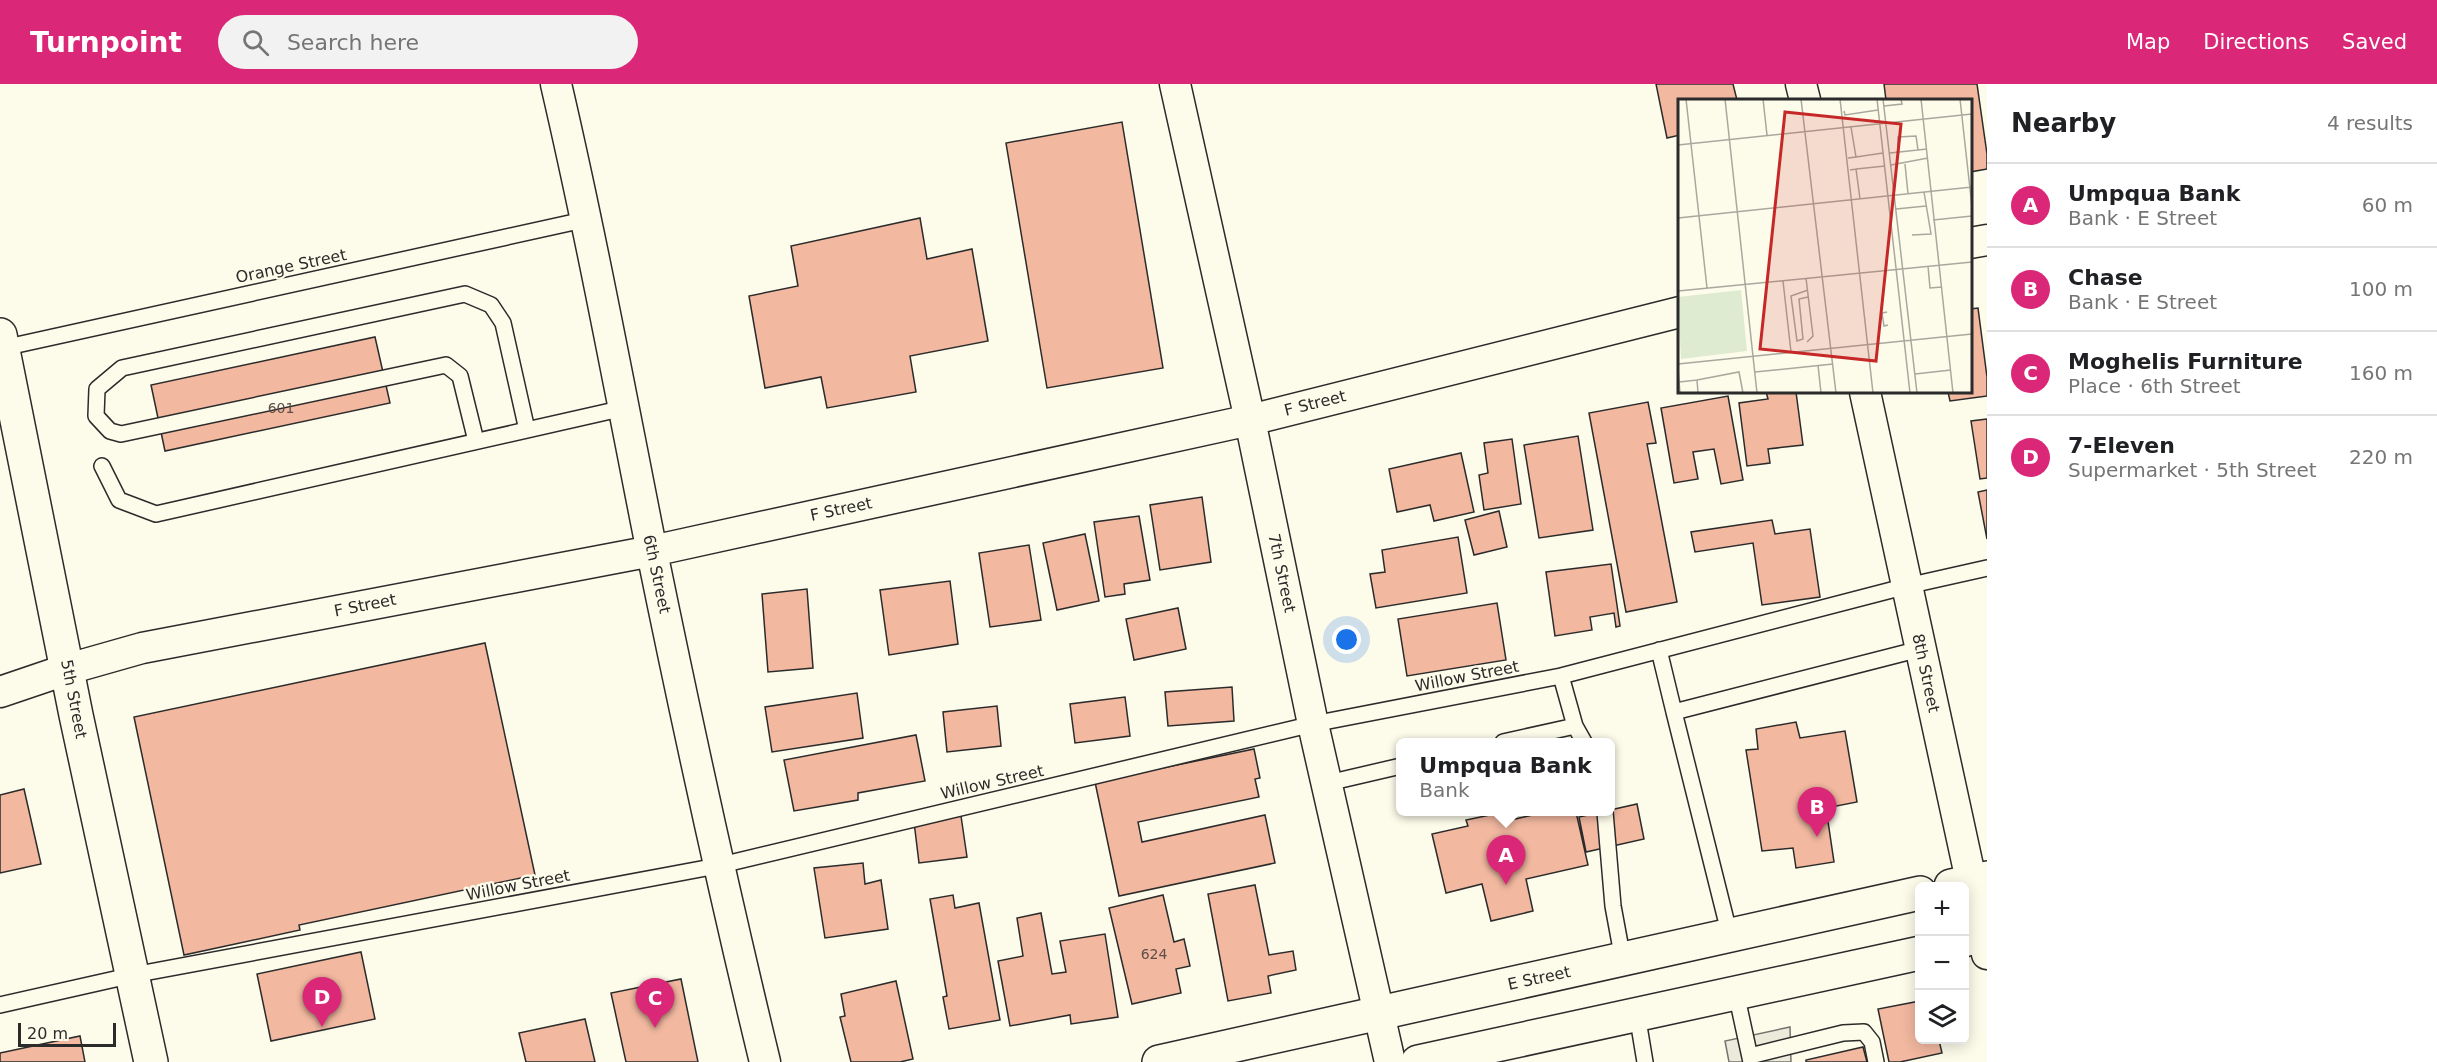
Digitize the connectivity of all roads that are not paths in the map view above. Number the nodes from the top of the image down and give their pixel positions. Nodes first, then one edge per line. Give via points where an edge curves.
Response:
1 (556, 84) edge
2 (1174, 84) edge
3 (1802, 84) edge
4 (1805, 99) edge
5 (588, 219) junction
6 (1987, 240) edge
7 (1972, 243) edge
8 (1678, 313) edge
9 (2, 342) edge
10 (1865, 393) edge
11 (624, 408) junction
12 (1250, 420) junction
13 (527, 430) junction
14 (476, 441) junction
15 (102, 466) dead end
16 (652, 551) junction
17 (1987, 568) edge
18 (1907, 585) junction
19 (1920, 649) junction
20 (1659, 650) junction
21 (68, 669) junction
22 (1561, 676) junction
23 (0, 692) edge
24 (1674, 712) junction
25 (1313, 724) junction
26 (1575, 726) junction
27 (1521, 738) edge
28 (1582, 738) edge
29 (1396, 767) edge
30 (1328, 783) junction
31 (1605, 816) edge
32 (717, 866) junction
33 (1970, 882) edge
34 (1915, 895) edge
35 (1730, 936) junction
36 (1980, 940) edge
37 (1915, 954) edge
38 (1623, 960) junction
39 (133, 975) junction
40 (1736, 993) junction
41 (0, 1005) edge
42 (1379, 1014) junction
43 (1636, 1014) junction
44 (1503, 1053) edge
45 (1750, 1059) edge
46 (151, 1062) edge
47 (765, 1062) edge
48 (1159, 1062) edge
49 (1390, 1062) edge
50 (1418, 1062) edge
51 (1646, 1062) edge
52 (1876, 1062) edge

1 - 5 street, 6th Street
2 - 12 street, 7th Street
3 - 4 street
5 - 9 lane, Orange Street
5 - 11 street, 6th Street
6 - 7 street
8 - 12 street, F Street
9 - 21 main road, 5th Street
10 - 18 street, 8th Street
11 - 13 lane
11 - 16 street, 6th Street
12 - 16 street, F Street
12 - 25 street, 7th Street
13 - 14 lane
13 - 14 lane via 503,323 491,305 465,294 122,368 97,389 96,416 110,431 121,434 446,365 460,376
14 - 15 lane via 156,514 119,500
16 - 21 street, F Street via 142,648
16 - 32 street, 6th Street
17 - 18 lane, Willow Street
18 - 19 street, 8th Street
18 - 20 lane, Willow Street
19 - 24 lane
19 - 33 street, 8th Street
20 - 22 lane, Willow Street
20 - 24 lane
21 - 23 street, F Street
21 - 39 main road, 5th Street
22 - 25 lane, Willow Street
22 - 26 lane
24 - 35 lane
25 - 30 street, 7th Street
25 - 32 lane, Willow Street
26 - 27 lane
26 - 28 lane
29 - 30 lane
30 - 42 street, 7th Street
31 - 38 lane via 1613,906
32 - 39 lane, Willow Street
32 - 47 street, 6th Street
33 - 36 street, 8th Street
34 - 35 main road, E Street
35 - 38 main road, E Street
37 - 40 main road
38 - 42 main road, E Street
39 - 41 lane, Willow Street
39 - 46 main road, 5th Street
40 - 43 main road
40 - 45 lane
42 - 48 main road, E Street
42 - 49 street, 7th Street
43 - 44 main road
43 - 51 lane
44 - 50 main road
45 - 52 lane via 1843,1033 1864,1032 1872,1042

